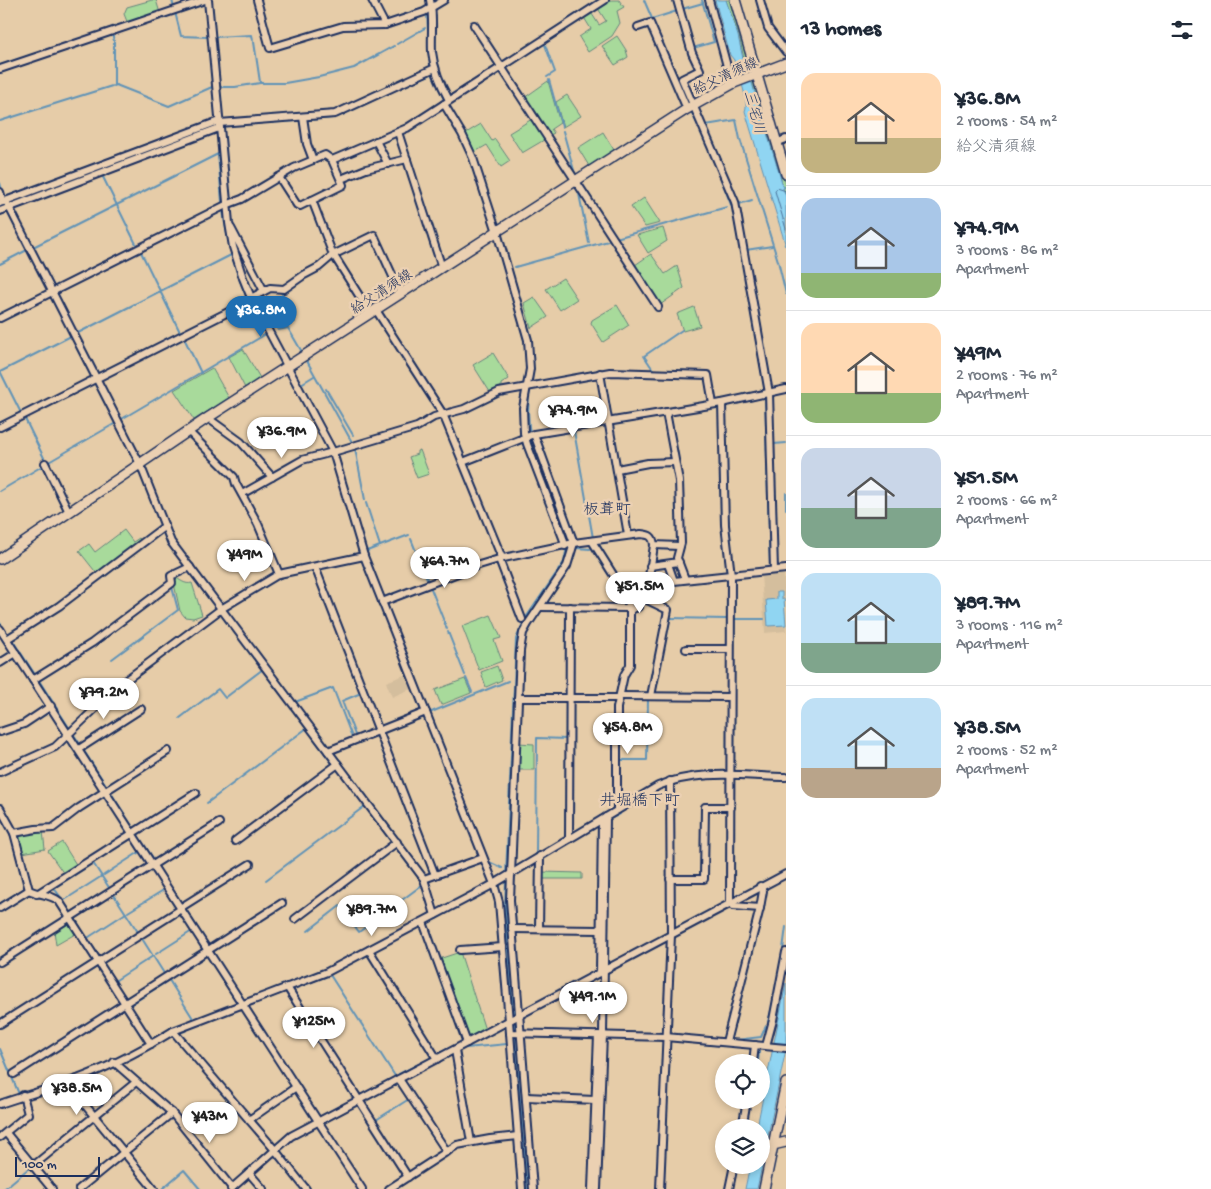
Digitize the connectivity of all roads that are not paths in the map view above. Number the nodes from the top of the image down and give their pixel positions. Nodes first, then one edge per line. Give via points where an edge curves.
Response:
1 (206, 0) edge
2 (257, 0) edge
3 (372, 0) edge
4 (430, 0) edge
5 (444, 0) edge
6 (605, 0) edge
7 (677, 0) edge
8 (710, 0) edge
9 (734, 0) edge
10 (760, 0) edge
11 (432, 7) junction
12 (385, 25) junction
13 (474, 25) dead end
14 (638, 27) dead end
15 (786, 52) edge
16 (786, 63) edge
17 (501, 66) junction
18 (435, 68) junction
19 (0, 69) edge
20 (756, 76) junction
21 (732, 84) junction
22 (446, 102) junction
23 (690, 107) junction
24 (303, 116) junction
25 (219, 124) junction
26 (398, 132) junction
27 (786, 139) edge
28 (376, 141) junction
29 (776, 143) junction
30 (407, 159) junction
31 (313, 160) junction
32 (332, 160) junction
33 (388, 164) junction
34 (786, 174) edge
35 (279, 178) junction
36 (340, 179) junction
37 (576, 182) junction
38 (0, 192) edge
39 (312, 200) junction
40 (5, 203) edge
41 (226, 205) junction
42 (0, 211) edge
43 (229, 223) junction
44 (497, 232) junction
45 (333, 254) junction
46 (442, 268) junction
47 (264, 291) junction
48 (52, 292) junction
49 (401, 294) junction
50 (252, 299) junction
51 (658, 307) dead end
52 (373, 312) junction
53 (0, 318) edge
54 (288, 367) junction
55 (600, 373) junction
56 (96, 378) junction
57 (529, 386) junction
58 (786, 390) edge
59 (767, 394) junction
60 (722, 403) junction
61 (713, 404) junction
62 (666, 412) junction
63 (443, 414) junction
64 (209, 417) junction
65 (609, 421) junction
66 (0, 427) edge
67 (188, 431) junction
68 (530, 436) junction
69 (333, 452) junction
70 (463, 462) junction
71 (675, 462) junction
72 (45, 463) dead end
73 (140, 464) junction
74 (617, 469) junction
75 (272, 477) junction
76 (242, 494) junction
77 (69, 512) junction
78 (165, 526) junction
79 (628, 535) junction
80 (592, 541) junction
81 (569, 545) junction
82 (654, 545) junction
83 (679, 546) junction
84 (364, 556) junction
85 (500, 558) junction
86 (0, 559) edge
87 (679, 562) junction
88 (668, 564) junction
89 (650, 566) junction
90 (190, 567) junction
91 (314, 567) junction
92 (786, 569) edge
93 (774, 570) junction
94 (279, 574) junction
95 (731, 575) junction
96 (685, 579) junction
97 (643, 598) junction
98 (382, 602) junction
99 (540, 607) junction
100 (570, 607) junction
101 (221, 609) junction
102 (630, 609) junction
103 (522, 619) dead end
104 (0, 629) edge
105 (7, 639) junction
106 (686, 649) dead end
107 (730, 649) junction
108 (16, 653) junction
109 (0, 663) edge
110 (33, 680) junction
111 (651, 696) junction
112 (619, 697) junction
113 (730, 697) junction
114 (518, 698) junction
115 (569, 698) junction
116 (51, 706) junction
117 (141, 709) dead end
118 (426, 712) junction
119 (380, 730) junction
120 (0, 732) edge
121 (69, 734) junction
122 (79, 749) junction
123 (168, 751) dead end
124 (328, 751) junction
125 (338, 764) junction
126 (0, 772) edge
127 (730, 776) junction
128 (786, 777) edge
129 (670, 781) junction
130 (105, 791) junction
131 (196, 793) dead end
132 (731, 807) junction
133 (0, 808) edge
134 (617, 810) junction
135 (604, 819) junction
136 (219, 823) dead end
137 (14, 833) junction
138 (132, 833) junction
139 (569, 839) junction
140 (235, 842) dead end
141 (396, 842) junction
142 (540, 856) junction
143 (483, 858) junction
144 (250, 864) dead end
145 (153, 865) junction
146 (786, 874) edge
147 (435, 875) junction
148 (508, 876) junction
149 (424, 879) junction
150 (670, 879) junction
151 (494, 884) junction
152 (760, 886) junction
153 (29, 890) junction
154 (37, 894) junction
155 (603, 894) junction
156 (282, 903) dead end
157 (730, 904) junction
158 (0, 908) edge
159 (181, 908) junction
160 (760, 908) junction
161 (435, 915) junction
162 (70, 919) junction
163 (295, 919) dead end
164 (423, 922) junction
165 (512, 929) junction
166 (539, 929) junction
167 (600, 930) junction
168 (670, 935) junction
169 (503, 947) junction
170 (369, 950) junction
171 (460, 950) dead end
172 (208, 951) junction
173 (786, 952) edge
174 (0, 962) edge
175 (98, 962) junction
176 (602, 972) junction
177 (287, 988) junction
178 (125, 1004) junction
179 (242, 1005) junction
180 (514, 1019) junction
181 (0, 1024) edge
182 (173, 1031) junction
183 (515, 1033) junction
184 (600, 1035) junction
185 (666, 1037) junction
186 (726, 1042) junction
187 (468, 1043) junction
188 (152, 1044) junction
189 (755, 1045) junction
190 (768, 1046) junction
191 (786, 1048) edge
192 (455, 1050) junction
193 (754, 1054) edge
194 (437, 1059) junction
195 (114, 1062) junction
196 (14, 1074) dead end
197 (400, 1079) junction
198 (136, 1082) junction
199 (67, 1083) junction
200 (786, 1083) edge
201 (296, 1088) junction
202 (23, 1096) junction
203 (526, 1097) junction
204 (359, 1100) junction
205 (595, 1100) junction
206 (0, 1104) edge
207 (172, 1113) junction
208 (94, 1116) junction
209 (249, 1120) junction
210 (318, 1121) junction
211 (597, 1125) junction
212 (3, 1135) edge
213 (518, 1136) junction
214 (471, 1142) junction
215 (786, 1142) edge
216 (773, 1144) junction
217 (275, 1150) junction
218 (124, 1152) junction
219 (446, 1152) junction
220 (33, 1166) junction
221 (249, 1173) junction
222 (732, 1174) edge
223 (408, 1177) junction
224 (232, 1188) edge
225 (52, 1189) edge
226 (79, 1189) edge
227 (154, 1189) edge
228 (263, 1189) edge
229 (306, 1189) edge
230 (362, 1189) edge
231 (389, 1189) edge
232 (522, 1189) edge
233 (533, 1189) edge
234 (592, 1189) edge
235 (597, 1189) edge
236 (660, 1189) edge
237 (729, 1189) edge
238 (764, 1189) edge

1 - 19 street
1 - 25 street
2 - 12 street via 270,48 343,26
3 - 12 street
4 - 11 street
5 - 11 street
6 - 17 street
7 - 23 street via 700,70 682,78
8 - 21 street
9 - 20 main road
10 - 15 street via 768,28
11 - 12 street
11 - 18 street
13 - 17 street
14 - 23 street via 650,23
16 - 20 main road, 給父清須線
17 - 22 street
17 - 37 street
18 - 22 street
18 - 24 street via 334,114
20 - 21 main road, 給父清須線
20 - 29 main road
21 - 23 main road, 給父清須線
22 - 26 street
22 - 44 street via 470,148
23 - 37 main road, 給父清須線
23 - 59 street via 735,202
24 - 25 street
24 - 31 street
25 - 40 street
25 - 41 street
26 - 28 street
26 - 30 street
27 - 29 street
28 - 32 street
28 - 33 street
29 - 34 main road
30 - 33 street
30 - 46 street
31 - 32 street via 326,155
31 - 35 street
32 - 36 street
33 - 36 street
35 - 39 street via 297,205
35 - 41 street
36 - 39 street via 344,186
37 - 44 main road, 給父清須線
37 - 51 street
38 - 40 street
39 - 45 street
40 - 42 street
40 - 48 street
41 - 43 street
41 - 48 street
43 - 47 street
43 - 50 street via 233,247
44 - 46 main road, 給父清須線
44 - 57 street via 528,340
45 - 47 street via 284,289
45 - 49 street via 374,235
45 - 52 street
46 - 49 main road, 給父清須線
47 - 50 street
48 - 53 street
48 - 56 street
49 - 52 main road, 給父清須線
50 - 54 street
50 - 56 street
52 - 54 main road, 給父清須線
52 - 63 street
54 - 64 main road, 給父清須線
54 - 69 street
55 - 57 street
55 - 61 street via 708,375
55 - 65 street
56 - 66 street
56 - 73 street
57 - 63 street via 499,392 464,409
57 - 68 street via 523,408
58 - 59 street
59 - 60 street
59 - 93 street
60 - 61 street
60 - 95 street via 725,525
61 - 62 street
62 - 65 street
62 - 71 street
63 - 69 street via 417,427
63 - 70 street
64 - 67 main road, 給父清須線
64 - 75 street via 240,442
65 - 68 street
65 - 74 street
67 - 73 main road, 給父清須線
67 - 76 street via 234,476
68 - 70 street
68 - 81 street
68 - 81 street via 527,444 563,538
69 - 75 street via 302,460
69 - 84 street
70 - 85 street
71 - 74 street
71 - 83 street via 679,481
72 - 77 street
73 - 77 main road, 給父清須線
73 - 78 street
74 - 79 street
75 - 76 street
76 - 94 street
77 - 86 main road, 給父清須線
78 - 90 street via 171,542
78 - 105 street via 59,606
79 - 80 street
79 - 82 street via 650,535
80 - 81 street
80 - 102 street via 626,595
81 - 85 street
81 - 99 street via 567,566
82 - 83 street
82 - 89 street
83 - 87 street
84 - 91 street
84 - 98 street
85 - 98 street
85 - 103 street
87 - 88 street
87 - 96 street
88 - 89 street
88 - 96 street via 674,581
89 - 97 street
90 - 101 street
90 - 110 street via 171,576 172,583 92,643
91 - 94 street
91 - 119 street
92 - 93 street
93 - 95 street
94 - 101 street
95 - 96 street
95 - 107 street
97 - 102 street via 638,608
97 - 111 street via 668,610
98 - 118 street
99 - 100 street
99 - 114 street via 523,633
100 - 102 street
100 - 115 street
101 - 121 street via 122,683
101 - 124 street
102 - 112 street via 630,665
104 - 105 street
105 - 108 street
106 - 107 street
107 - 113 street
108 - 109 street
108 - 110 street
110 - 116 street
111 - 112 street
111 - 113 street
112 - 115 street
112 - 134 street
113 - 127 street
114 - 115 street
114 - 148 street
115 - 139 street
116 - 120 street via 24,724
116 - 121 street
117 - 122 street
118 - 119 street
118 - 143 street
119 - 124 street
119 - 147 street
121 - 122 street
121 - 126 street via 55,747
122 - 130 street
123 - 130 street
124 - 125 street
125 - 140 street
125 - 141 street
127 - 128 street
127 - 129 street via 691,776
127 - 132 street
129 - 134 street
129 - 150 street
130 - 137 street via 52,828
130 - 138 street
131 - 138 street
132 - 150 street via 704,807 704,879
132 - 157 street
133 - 137 street
134 - 135 street
135 - 139 street
135 - 155 street
136 - 145 street
137 - 153 street
138 - 145 street
138 - 154 street
139 - 142 street
141 - 149 street
141 - 163 street
142 - 148 street
142 - 166 street
143 - 147 street
143 - 151 street
144 - 159 street
145 - 159 street
145 - 162 street
146 - 152 street
147 - 149 street
148 - 151 street
148 - 165 street
149 - 161 street
150 - 168 street
151 - 161 street
151 - 169 street
152 - 157 street
152 - 160 street via 763,891
153 - 154 street
153 - 158 street
154 - 162 street via 59,900
155 - 167 street
155 - 176 street
156 - 172 street
157 - 160 street
157 - 168 street
159 - 172 street
159 - 175 street
160 - 186 street
161 - 164 street
162 - 174 street
162 - 175 street
164 - 170 street
164 - 187 street
165 - 166 street
165 - 180 street
166 - 167 street
167 - 176 street
168 - 176 street
168 - 185 street
169 - 171 street
169 - 180 street
170 - 177 street
170 - 194 street
172 - 178 street
172 - 179 street
173 - 190 street
175 - 178 street
175 - 181 street
176 - 180 street
176 - 184 street
177 - 179 street
177 - 204 street
178 - 188 street
178 - 196 street
179 - 182 street
179 - 201 street
180 - 183 street
180 - 183 street
180 - 187 street
182 - 188 street
182 - 209 street
183 - 184 street
183 - 203 street
183 - 213 street
184 - 185 street
184 - 205 street
184 - 211 street
185 - 186 street
185 - 236 street
186 - 189 street
187 - 192 street
188 - 195 street
189 - 190 street
189 - 193 street
190 - 191 street
192 - 194 street
192 - 214 street
194 - 197 street
195 - 198 street
195 - 199 street
197 - 204 street
197 - 219 street
198 - 207 street
198 - 208 street
199 - 202 street
199 - 208 street
200 - 216 main road
201 - 209 street
201 - 210 street
202 - 206 street
202 - 212 street via 28,1114
203 - 205 street
203 - 233 street
204 - 210 street
204 - 223 street
205 - 211 street
207 - 218 street
207 - 224 street
208 - 218 street
208 - 220 street
209 - 217 street
210 - 217 street via 291,1136
210 - 230 street
211 - 234 street
211 - 235 street
212 - 220 street
213 - 214 street
213 - 232 street
214 - 219 street
215 - 216 main road
216 - 238 main road
217 - 221 street
217 - 229 street
218 - 226 street
218 - 227 street
219 - 223 street
220 - 225 street
221 - 224 street
221 - 228 street
222 - 237 street
223 - 231 street

